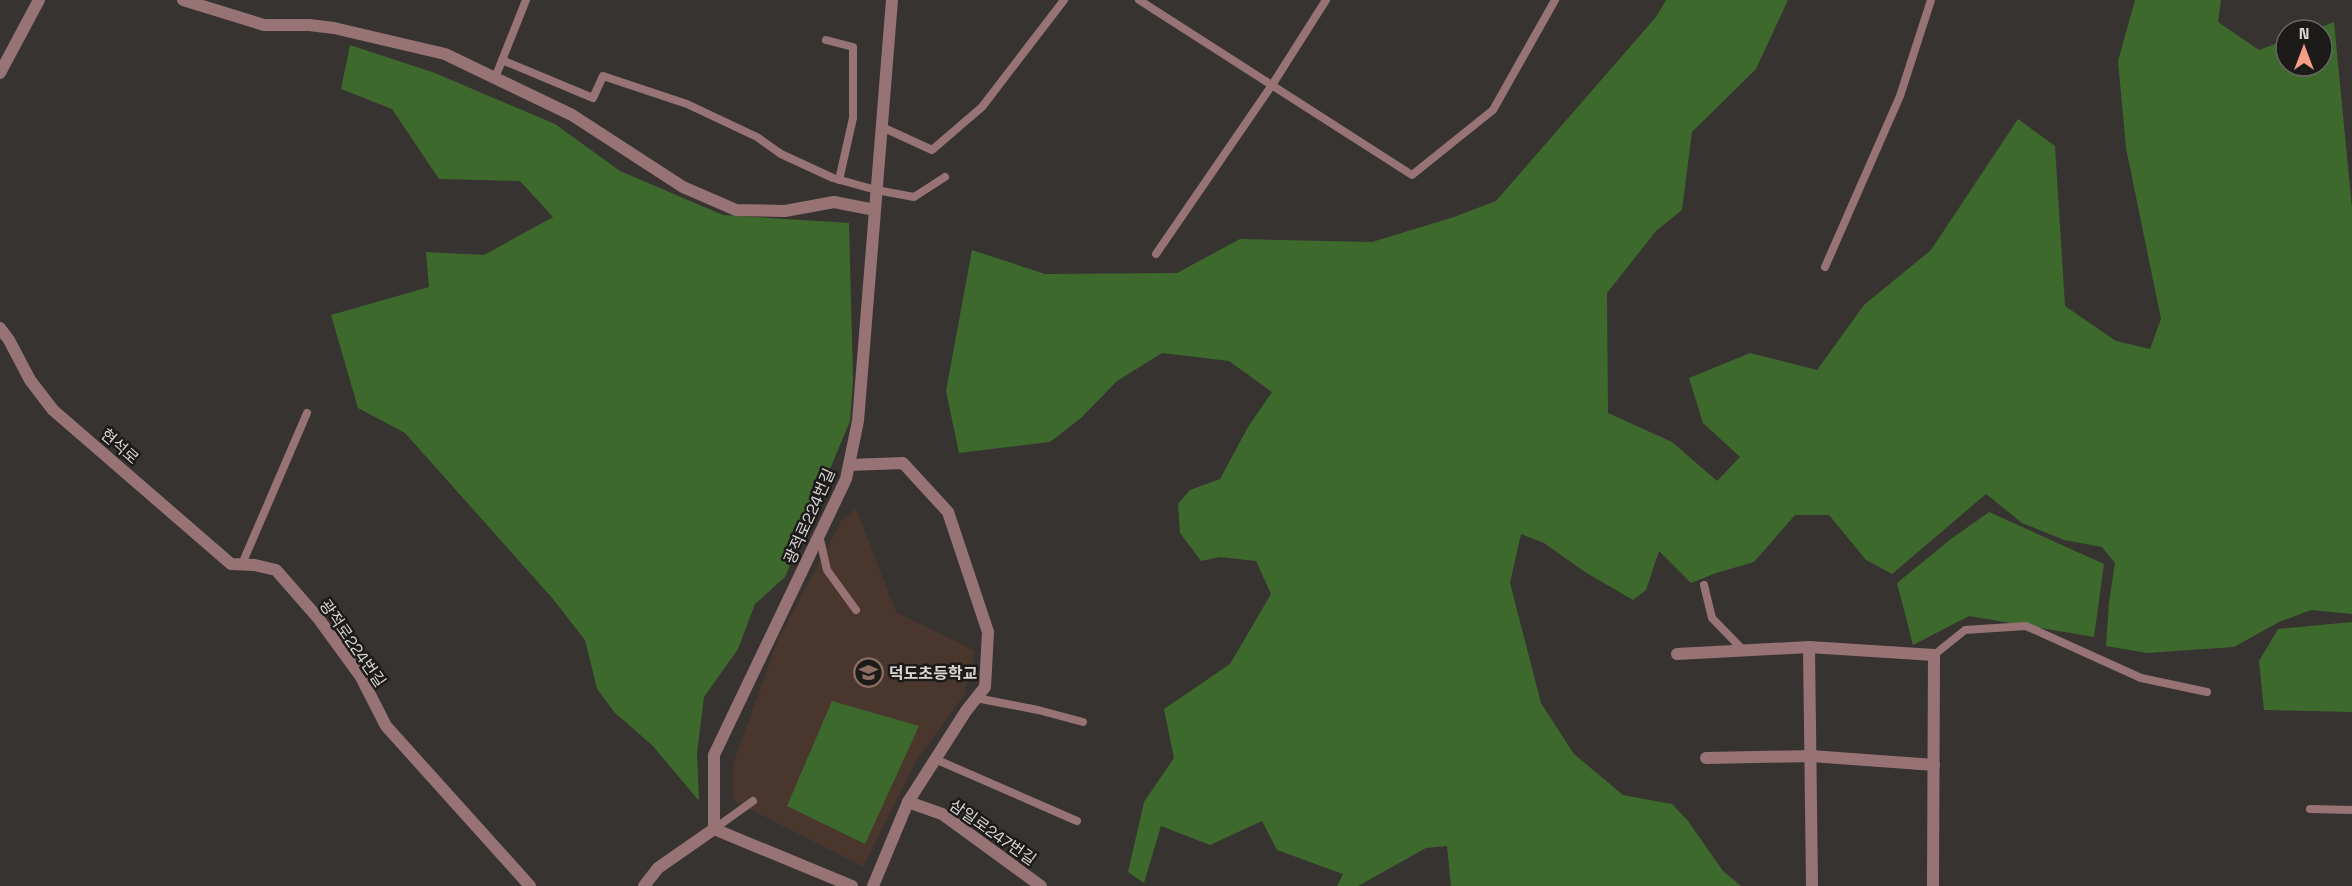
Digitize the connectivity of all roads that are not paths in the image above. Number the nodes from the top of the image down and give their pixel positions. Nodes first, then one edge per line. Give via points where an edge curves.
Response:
1 (39, 0) edge
2 (183, 0) edge
3 (526, 0) edge
4 (892, 0) edge
5 (1064, 0) edge
6 (1139, 0) edge
7 (1326, 0) edge
8 (1556, 0) edge
9 (1931, 0) edge
10 (826, 40) dead end
11 (502, 60) junction
12 (0, 73) edge
13 (495, 78) junction
14 (1272, 85) junction
15 (882, 127) junction
16 (945, 177) dead end
17 (839, 180) junction
18 (876, 190) junction
19 (875, 210) junction
20 (1156, 254) dead end
21 (1825, 267) dead end
22 (0, 328) edge
23 (307, 413) dead end
24 (849, 465) junction
25 (819, 535) junction
26 (242, 564) junction
27 (1704, 585) dead end
28 (856, 610) dead end
29 (1809, 647) junction
30 (1743, 651) junction
31 (1677, 654) dead end
32 (1934, 655) junction
33 (2207, 692) dead end
34 (976, 698) junction
35 (1083, 722) dead end
36 (1810, 756) junction
37 (1706, 758) dead end
38 (936, 759) junction
39 (1934, 765) junction
40 (753, 801) dead end
41 (908, 802) junction
42 (2310, 809) dead end
43 (2352, 810) edge
44 (1077, 821) dead end
45 (714, 829) junction
46 (530, 886) edge
47 (644, 886) edge
48 (852, 886) edge
49 (873, 886) edge
50 (1041, 886) edge
51 (1812, 886) edge
52 (1933, 886) edge

1 - 12 street
2 - 13 street via 264,24 309,25 375,36 445,54
3 - 11 lane
4 - 15 street, 광적로224번길
5 - 15 lane via 982,107 932,150
6 - 14 lane
7 - 14 lane
8 - 14 lane via 1492,110 1412,175
9 - 21 lane via 1900,96
10 - 17 lane via 853,46 853,118
11 - 13 lane
11 - 17 lane via 593,98 603,76 687,104
13 - 19 street via 572,115 683,187 736,210 785,211 834,202
14 - 20 lane
15 - 18 street, 광적로224번길
16 - 18 lane via 914,197
17 - 18 lane
18 - 19 street, 광적로224번길
19 - 24 street, 광적로224번길 via 858,421
22 - 26 street, 현석로 via 30,380 53,410 231,564
23 - 26 lane
24 - 25 street, 광적로224번길
24 - 34 street via 903,463 948,512 988,632 985,687
25 - 28 lane via 827,570
25 - 45 street, 광적로224번길 via 714,755
26 - 46 street, 광적로224번길 via 276,570 318,618 361,677 386,726
27 - 30 lane via 1712,618
29 - 30 street
29 - 32 street
29 - 36 street
30 - 31 street
32 - 33 lane via 1965,630 2026,626 2141,678
32 - 39 street
34 - 35 lane
34 - 38 street
36 - 37 street
36 - 39 street
36 - 51 street
38 - 41 street
38 - 44 lane
39 - 52 street
40 - 45 lane
41 - 49 street
41 - 50 street, 삼일로247번길 via 942,814
42 - 43 lane
45 - 47 street via 658,868
45 - 48 street

